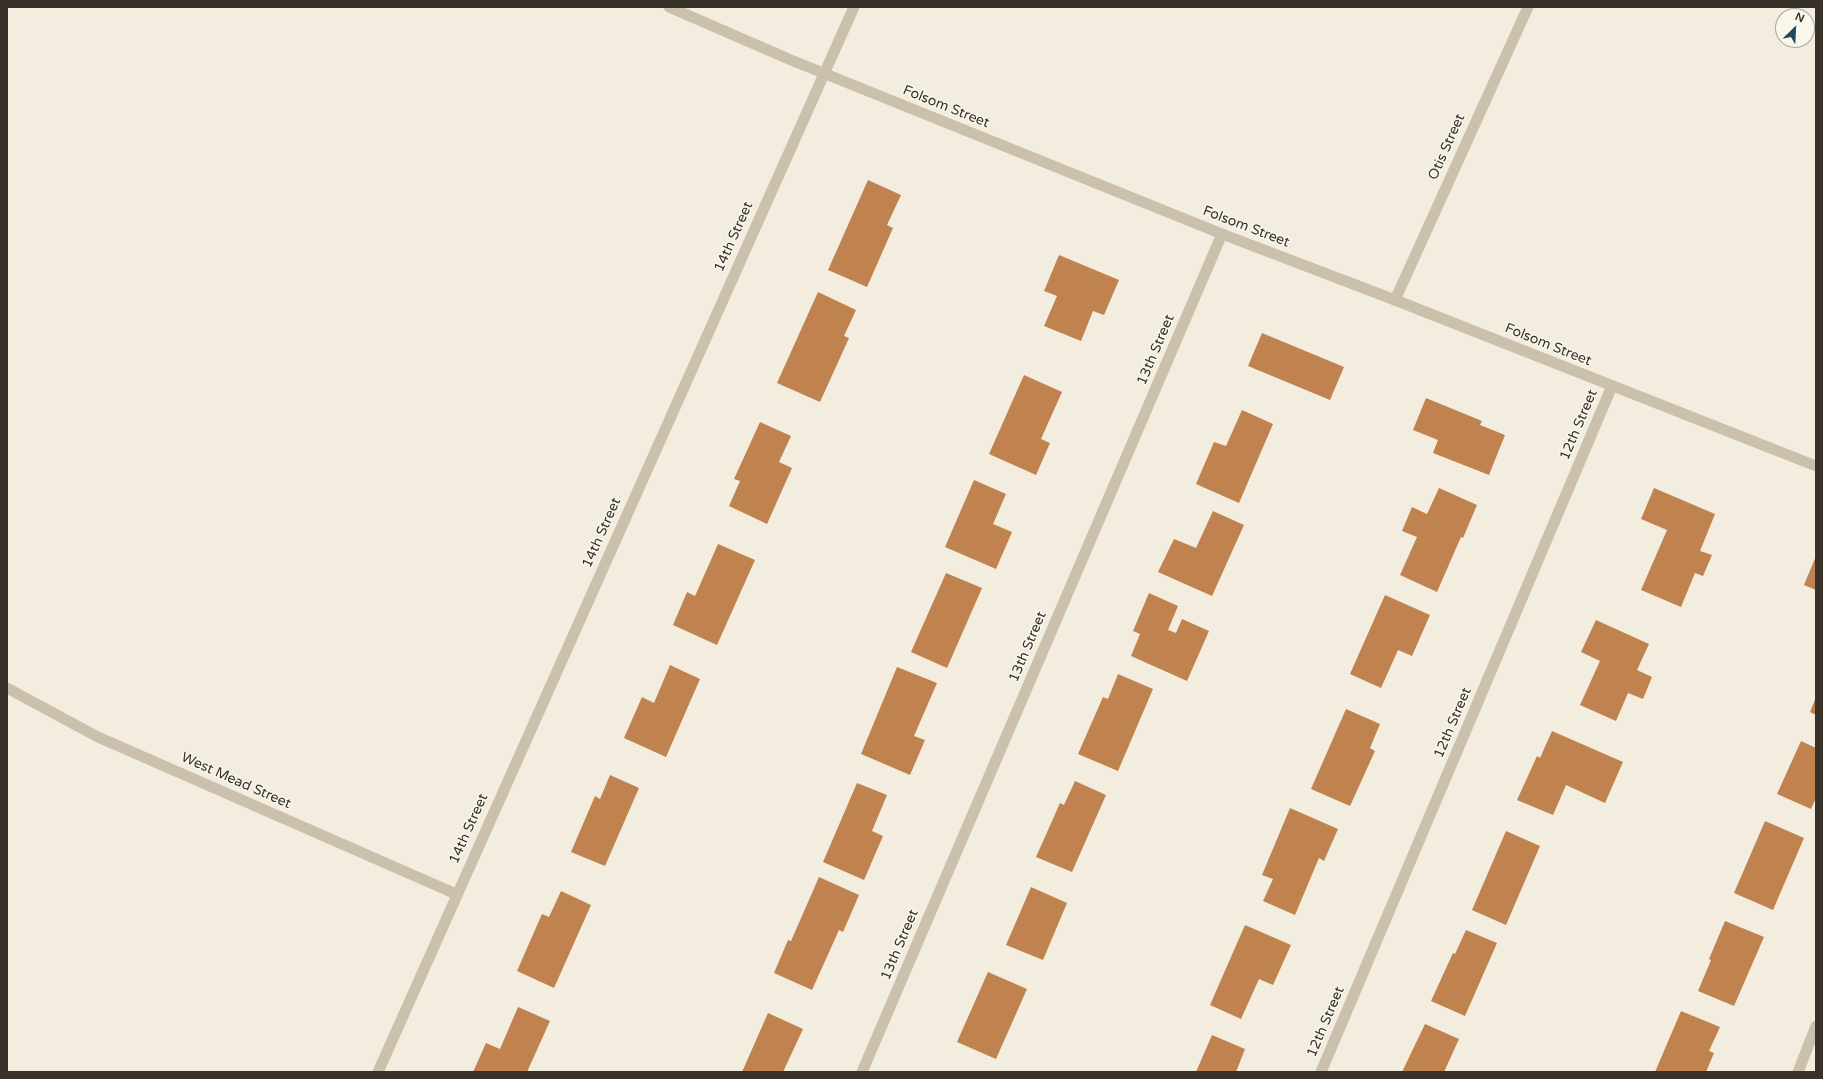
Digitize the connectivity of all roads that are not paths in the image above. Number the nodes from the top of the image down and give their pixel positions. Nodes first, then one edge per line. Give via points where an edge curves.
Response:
1 (669, 7) edge
2 (854, 7) edge
3 (1528, 7) edge
4 (824, 73) junction
5 (1222, 234) junction
6 (1395, 300) junction
7 (1612, 386) junction
8 (1816, 466) edge
9 (7, 688) edge
10 (456, 894) junction
11 (1816, 1026) edge
12 (378, 1072) edge
13 (862, 1072) edge
14 (1321, 1072) edge
15 (1798, 1072) edge

1 - 4 street, Folsom Street
2 - 4 street, 14th Street
3 - 6 street, Otis Street
4 - 5 street, Folsom Street
4 - 10 street, 14th Street
5 - 6 street, Folsom Street
5 - 13 street, 13th Street
6 - 7 street, Folsom Street
7 - 8 street, Folsom Street
7 - 14 street, 12th Street
9 - 10 street, West Mead Street via 98,737
10 - 12 street, 14th Street
11 - 15 street

